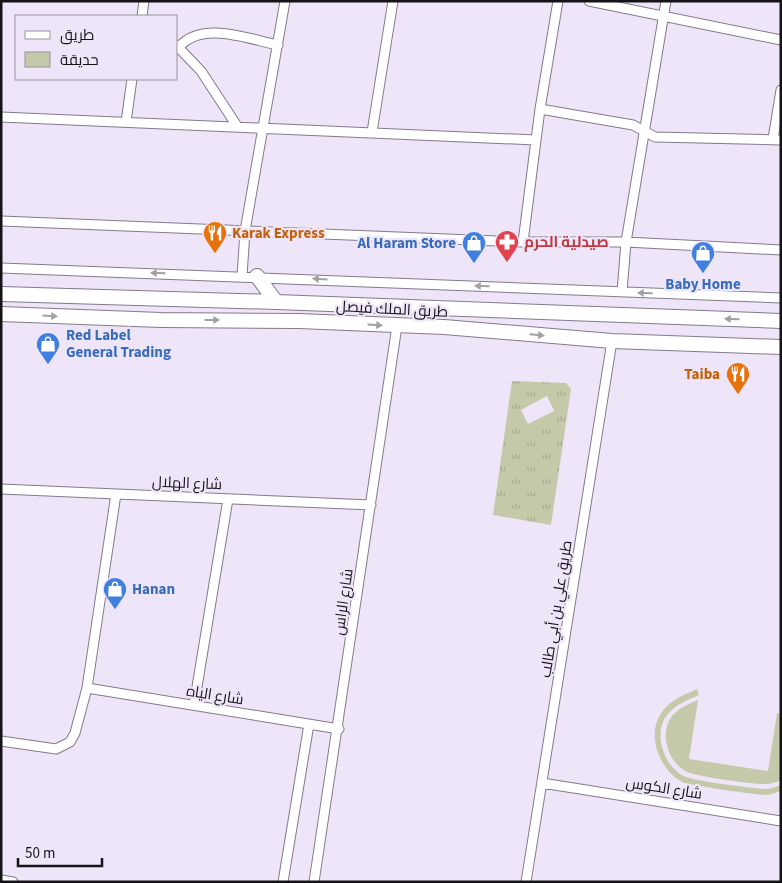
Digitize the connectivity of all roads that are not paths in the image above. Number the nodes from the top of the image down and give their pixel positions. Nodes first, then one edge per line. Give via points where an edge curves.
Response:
1 (144, 1) edge
2 (285, 1) edge
3 (393, 1) edge
4 (558, 1) edge
5 (589, 1) edge
6 (666, 1) edge
7 (142, 15) edge
8 (664, 16) junction
9 (781, 40) edge
10 (278, 45) junction
11 (178, 46) edge
12 (132, 80) edge
13 (781, 90) edge
14 (540, 109) junction
15 (1, 117) edge
16 (126, 122) junction
17 (237, 126) junction
18 (264, 128) junction
19 (372, 132) junction
20 (644, 133) junction
21 (536, 140) junction
22 (777, 140) edge
23 (1, 221) edge
24 (245, 230) junction
25 (523, 242) junction
26 (626, 242) junction
27 (781, 250) edge
28 (1, 268) edge
29 (242, 276) junction
30 (257, 276) junction
31 (622, 292) junction
32 (1, 294) edge
33 (781, 298) edge
34 (276, 302) junction
35 (590, 313) junction
36 (1, 314) edge
37 (781, 321) edge
38 (397, 326) junction
39 (612, 341) junction
40 (781, 347) edge
41 (1, 489) edge
42 (116, 494) junction
43 (228, 499) junction
44 (371, 505) junction
45 (87, 688) junction
46 (194, 705) junction
47 (309, 724) junction
48 (339, 729) junction
49 (1, 741) edge
50 (542, 783) junction
51 (781, 821) edge
52 (1, 880) edge
53 (13, 882) edge
54 (283, 882) edge
55 (314, 882) edge
56 (526, 882) edge

1 - 7 street
2 - 10 street
3 - 19 street
4 - 14 street
5 - 8 street
6 - 8 street
8 - 9 street
8 - 20 street
10 - 11 street via 209,32 190,36
10 - 18 street
11 - 17 street via 201,71
12 - 16 street
13 - 22 street
14 - 20 street via 633,125
14 - 21 street
15 - 16 street
16 - 17 street
17 - 18 street
18 - 19 street
18 - 24 street
19 - 21 street
20 - 22 street via 656,137
20 - 26 street
21 - 25 street
23 - 24 street
24 - 25 street
24 - 29 street
25 - 26 street
26 - 27 street
26 - 31 street
29 -> 28 street
29 - 30 street
31 -> 30 street
30 - 34 main road
33 -> 31 street
32 - 34 main road, طريق الملك فيصل
34 - 35 main road, طريق الملك فيصل
37 -> 35 main road, طريق الملك فيصل
35 - 38 main road via 530,318 406,314 399,317
36 -> 38 main road, طريق الملك فيصل
38 -> 39 main road, طريق الملك فيصل
38 - 44 street, شارع الراس
39 - 40 main road, طريق الملك فيصل
39 - 50 street, طريق علي بن أبي طالب
41 - 42 street, شارع الهلال
42 - 43 street, شارع الهلال
42 - 45 street
43 - 44 street, شارع الهلال
43 - 46 street
44 - 48 street, شارع الراس
45 - 46 street, شارع الياه
45 - 49 street via 75,733 66,745 51,749
46 - 47 street, شارع الياه
47 - 48 street, شارع الياه
47 - 54 street
48 - 55 street, شارع الراس
50 - 51 street, شارع الكوس
50 - 56 street, طريق علي بن أبي طالب
52 - 53 street

